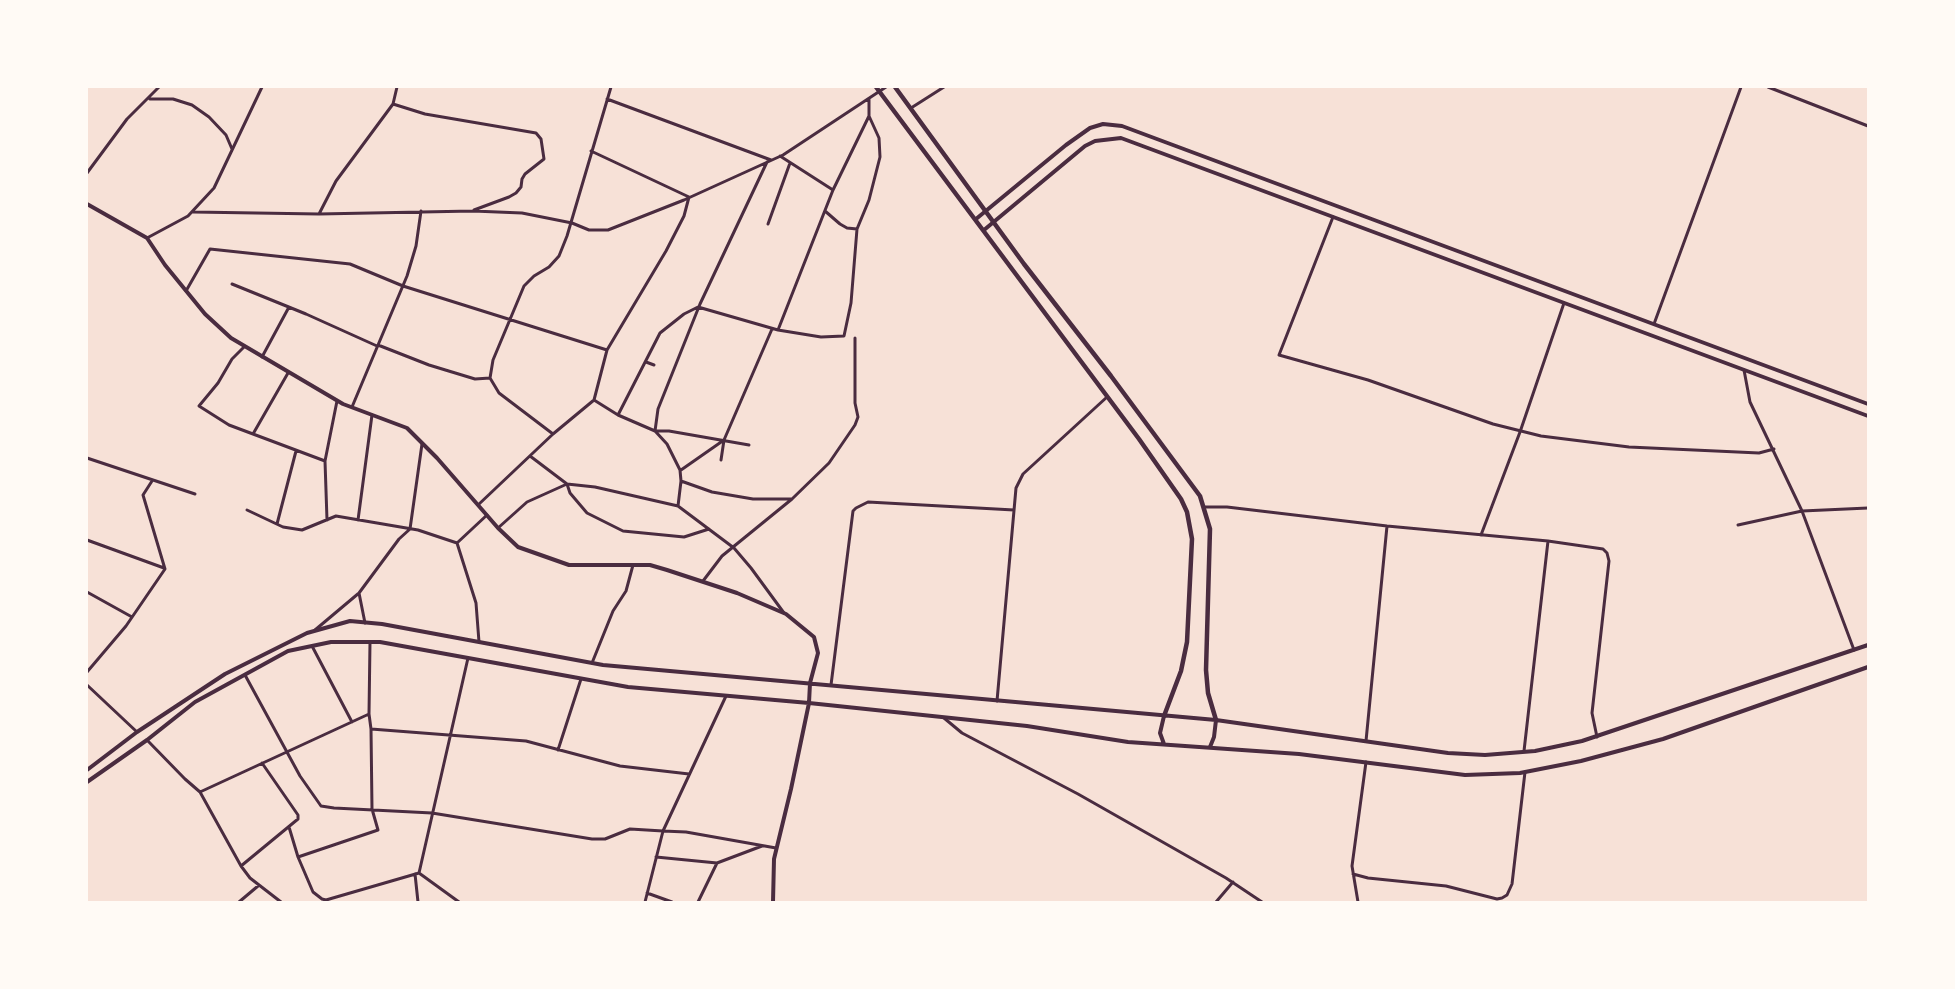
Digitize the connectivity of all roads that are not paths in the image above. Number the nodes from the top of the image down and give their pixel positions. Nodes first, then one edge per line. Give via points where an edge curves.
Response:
1 (159, 87) edge
2 (262, 87) edge
3 (397, 87) edge
4 (611, 87) edge
5 (886, 87) edge
6 (895, 87) edge
7 (944, 87) edge
8 (1741, 87) edge
9 (1768, 87) edge
10 (878, 89) edge
11 (148, 99) junction
12 (607, 99) junction
13 (869, 99) junction
14 (393, 104) junction
15 (911, 108) junction
16 (869, 116) junction
17 (1868, 126) edge
18 (232, 150) junction
19 (591, 151) junction
20 (780, 156) junction
21 (771, 160) junction
22 (767, 162) junction
23 (790, 163) junction
24 (87, 173) edge
25 (833, 190) junction
26 (689, 197) junction
27 (87, 204) edge
28 (473, 211) junction
29 (825, 211) junction
30 (193, 212) junction
31 (421, 212) junction
32 (986, 212) junction
33 (319, 214) junction
34 (1333, 217) junction
35 (976, 219) junction
36 (993, 222) junction
37 (572, 224) junction
38 (768, 224) dead end
39 (857, 229) junction
40 (984, 230) junction
41 (147, 238) junction
42 (232, 284) dead end
43 (403, 286) junction
44 (186, 291) junction
45 (1564, 303) junction
46 (289, 307) junction
47 (698, 308) junction
48 (510, 321) junction
49 (1654, 324) junction
50 (772, 329) junction
51 (778, 330) junction
52 (855, 338) dead end
53 (377, 346) junction
54 (244, 347) junction
55 (607, 350) junction
56 (262, 357) junction
57 (646, 362) junction
58 (654, 365) dead end
59 (1744, 370) junction
60 (288, 373) junction
61 (490, 378) junction
62 (1107, 397) junction
63 (594, 400) junction
64 (338, 401) junction
65 (1868, 404) edge
66 (352, 407) junction
67 (372, 415) junction
68 (618, 416) junction
69 (1868, 416) edge
70 (655, 431) junction
71 (1520, 432) junction
72 (253, 434) junction
73 (553, 434) junction
74 (724, 440) junction
75 (422, 444) junction
76 (749, 445) dead end
77 (1774, 449) junction
78 (296, 451) junction
79 (530, 456) junction
80 (87, 458) edge
81 (721, 460) dead end
82 (325, 461) junction
83 (680, 470) junction
84 (152, 481) junction
85 (681, 481) junction
86 (567, 484) junction
87 (195, 494) dead end
88 (792, 499) junction
89 (478, 505) junction
90 (678, 506) junction
91 (1205, 507) junction
92 (1868, 508) edge
93 (248, 510) dead end
94 (1014, 510) junction
95 (1802, 511) junction
96 (487, 515) junction
97 (327, 520) junction
98 (358, 520) junction
99 (276, 525) junction
100 (1738, 525) dead end
101 (1387, 526) junction
102 (410, 528) junction
103 (498, 528) junction
104 (709, 529) junction
105 (1481, 535) junction
106 (87, 540) edge
107 (1548, 542) junction
108 (457, 543) junction
109 (734, 548) junction
110 (633, 565) junction
111 (165, 569) junction
112 (703, 582) junction
113 (87, 592) edge
114 (359, 593) junction
115 (784, 613) junction
116 (132, 617) junction
117 (364, 623) junction
118 (315, 630) junction
119 (370, 642) junction
120 (479, 642) junction
121 (1868, 645) edge
122 (312, 646) junction
123 (1854, 650) junction
124 (468, 658) junction
125 (592, 663) junction
126 (1868, 667) edge
127 (87, 672) edge
128 (245, 675) junction
129 (581, 679) junction
130 (810, 683) junction
131 (87, 685) edge
132 (831, 685) junction
133 (726, 696) junction
134 (997, 701) junction
135 (809, 703) junction
136 (369, 714) junction
137 (1164, 716) junction
138 (944, 718) junction
139 (1216, 720) junction
140 (352, 722) junction
141 (371, 729) junction
142 (137, 732) junction
143 (450, 735) junction
144 (1597, 737) junction
145 (147, 740) junction
146 (1366, 741) junction
147 (1164, 744) junction
148 (1210, 747) junction
149 (558, 750) junction
150 (287, 752) junction
151 (1524, 752) junction
152 (1366, 762) junction
153 (262, 763) junction
154 (87, 770) edge
155 (1525, 772) junction
156 (689, 774) junction
157 (87, 782) edge
158 (200, 792) junction
159 (372, 809) junction
160 (432, 813) junction
161 (289, 827) junction
162 (663, 831) junction
163 (763, 845) junction
164 (776, 848) junction
165 (298, 857) junction
166 (656, 857) junction
167 (717, 863) junction
168 (241, 866) junction
169 (417, 873) junction
170 (1353, 874) junction
171 (1233, 882) junction
172 (258, 886) junction
173 (647, 893) junction
174 (239, 902) edge
175 (281, 902) edge
176 (418, 902) edge
177 (459, 902) edge
178 (645, 902) edge
179 (672, 902) edge
180 (698, 902) edge
181 (773, 902) edge
182 (1216, 902) edge
183 (1262, 902) edge
184 (1358, 902) edge

1 - 11 street
2 - 18 street
3 - 14 street
4 - 12 street
5 - 10 street
6 - 15 main road
7 - 15 street
8 - 49 street
9 - 17 street
10 - 13 street
10 - 35 main road
11 - 18 street via 173,99 192,105 226,135
11 - 24 street via 126,119
12 - 19 street
12 - 21 street
13 - 16 street
13 - 20 street
14 - 28 street via 424,114 536,133 542,139 544,159 525,174 521,188
14 - 33 street via 342,172
15 - 32 main road
16 - 25 street
16 - 39 street via 879,138 880,156
18 - 30 street via 214,188
19 - 26 street
19 - 37 street
20 - 21 street
20 - 23 street
21 - 22 street
22 - 26 street
22 - 47 street
23 - 25 street
23 - 38 street
25 - 29 street
26 - 37 street via 608,230 589,230
26 - 55 street via 666,251
27 - 41 street
28 - 31 street
28 - 37 street via 522,213
29 - 39 street via 847,228
29 - 51 street
30 - 33 street
30 - 41 street
31 - 33 street
31 - 43 street
32 - 35 street
32 - 36 main road
32 - 49 street via 1090,128 1104,124 1122,126
34 - 36 street via 1121,138 1110,138 1085,146
34 - 45 street
34 - 71 street via 1279,355 1368,380
35 - 40 main road
36 - 40 street
36 - 91 main road via 1194,486
37 - 48 street via 559,256 524,286
39 - 51 street via 844,336 821,337
40 - 62 main road
41 - 44 street
42 - 46 street
43 - 44 street via 350,264 210,249
43 - 48 street
43 - 53 street
44 - 54 street via 205,314
45 - 59 street
45 - 71 street
46 - 53 street
46 - 56 street
47 - 50 street
47 - 57 street via 660,333
47 - 70 street via 658,409
48 - 55 street
48 - 61 street via 493,360
49 - 65 street
50 - 51 street
50 - 74 street
52 - 88 street via 855,425 829,463
53 - 61 street via 475,379
53 - 66 street
54 - 56 street
54 - 72 street via 199,406 229,425
55 - 63 street
56 - 60 street
57 - 58 street
57 - 68 street
59 - 69 street
59 - 77 street via 1750,402
60 - 64 street
60 - 72 street
61 - 73 street via 499,393
62 - 94 street via 1023,474 1016,488
62 - 137 main road via 1181,499 1191,525 1187,642
63 - 68 street
63 - 73 street
64 - 66 street
64 - 82 street
66 - 67 street
67 - 75 street via 406,428
67 - 98 street
68 - 70 street
70 - 74 street
70 - 83 street via 668,444
71 - 77 street via 1629,447 1759,453
71 - 105 street
72 - 78 street
73 - 79 street
74 - 76 street
74 - 81 street
74 - 83 street
75 - 89 street
75 - 102 street
77 - 95 street
78 - 82 street
78 - 99 street
79 - 86 street
79 - 89 street
80 - 84 street
82 - 97 street
83 - 85 street
84 - 87 street
84 - 111 street via 143,495
85 - 88 street via 712,492 753,499
85 - 90 street
86 - 90 street
86 - 103 street via 527,502
86 - 104 street via 587,513 623,531 684,537
88 - 109 street
89 - 96 street
90 - 104 street
91 - 101 street
91 - 139 main road via 1210,529 1206,670
92 - 95 street
93 - 99 street
94 - 132 street via 868,502 856,508
94 - 134 street
95 - 100 street
95 - 123 street
96 - 103 street
96 - 108 street
97 - 98 street via 336,516
97 - 99 street via 302,530
98 - 102 street
101 - 105 street
101 - 146 street
102 - 108 street
102 - 114 street
103 - 110 street via 518,547 569,565
104 - 109 street
105 - 107 street
106 - 111 street
107 - 144 street via 1601,548 1609,559 1592,713
107 - 151 street
108 - 120 street via 476,603
109 - 112 street via 722,556
109 - 115 street
110 - 112 street via 650,565
110 - 125 street via 626,591 613,611
111 - 116 street
112 - 115 street
113 - 116 street
114 - 117 street
114 - 118 street
115 - 130 street via 814,637 818,653
116 - 127 street
117 - 118 street via 350,621
117 - 120 street
118 - 142 street via 225,674
119 - 122 street
119 - 124 street
119 - 136 street
120 - 125 street
121 - 123 street
122 - 128 street via 288,651
122 - 140 street
123 - 144 street
124 - 129 street
124 - 143 street
125 - 130 street
126 - 155 street via 1663,739
128 - 145 street via 195,702
128 - 150 street
129 - 133 street
129 - 149 street
130 - 132 street
130 - 135 street
131 - 142 street
132 - 134 street
133 - 135 street
133 - 156 street
134 - 137 street
135 - 138 street
135 - 164 street
136 - 140 street
136 - 141 street
137 - 139 street
137 - 147 street via 1160,733
138 - 147 street
138 - 171 street via 990,749
139 - 146 street
139 - 148 street
140 - 150 street
141 - 143 street
141 - 159 street
142 - 154 street
143 - 149 street via 526,741
143 - 160 street
144 - 151 street
145 - 157 street
145 - 158 street
146 - 151 street via 1448,753
147 - 148 street
148 - 152 street
149 - 156 street via 620,766
150 - 153 street
150 - 159 street via 321,806
152 - 155 street via 1465,775
152 - 170 street
153 - 158 street
153 - 161 street via 298,815
155 - 170 street via 1512,885 1503,898
156 - 162 street
158 - 168 street
159 - 160 street
159 - 165 street via 378,830
160 - 162 street via 592,839 605,839 630,829
160 - 169 street
161 - 165 street
161 - 168 street
162 - 163 street
162 - 166 street
163 - 164 street
163 - 167 street
164 - 181 street
165 - 169 street via 313,892 326,900
166 - 167 street
166 - 173 street
167 - 180 street
168 - 172 street
169 - 176 street
169 - 177 street
170 - 184 street
171 - 182 street
171 - 183 street
172 - 174 street
172 - 175 street
173 - 178 street
173 - 179 street

